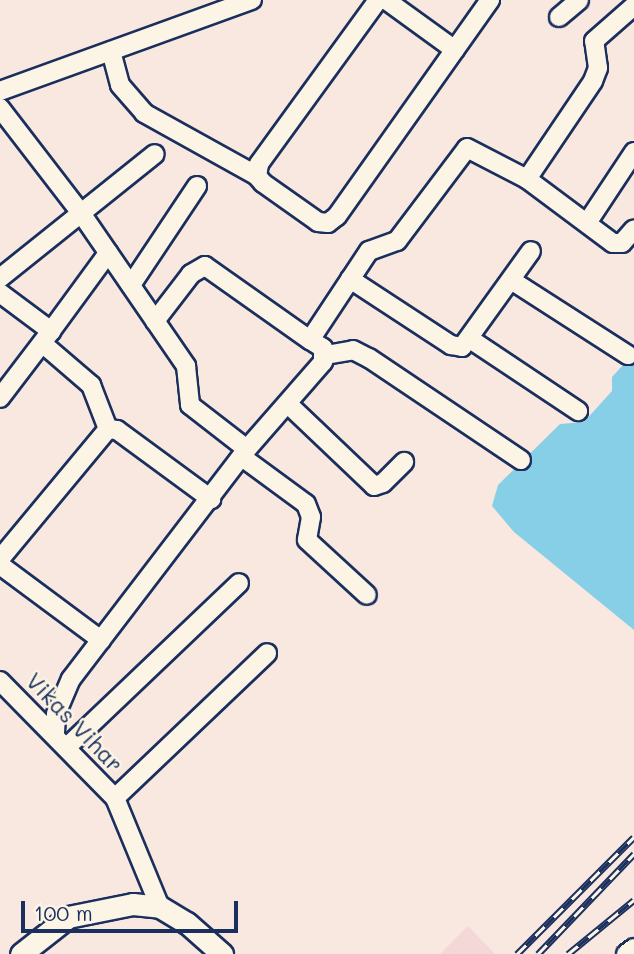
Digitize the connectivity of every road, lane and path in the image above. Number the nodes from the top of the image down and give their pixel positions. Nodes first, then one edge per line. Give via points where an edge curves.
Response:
1 (252, 0) edge
2 (378, 0) edge
3 (386, 0) edge
4 (490, 0) edge
5 (579, 0) edge
6 (634, 6) edge
7 (559, 16) dead end
8 (455, 50) junction
9 (111, 51) junction
10 (0, 91) edge
11 (1, 113) edge
12 (634, 152) edge
13 (155, 155) dead end
14 (257, 176) junction
15 (527, 179) junction
16 (197, 186) dead end
17 (80, 213) junction
18 (587, 223) junction
19 (634, 229) edge
20 (531, 251) dead end
21 (108, 253) junction
22 (0, 278) edge
23 (350, 279) junction
24 (511, 280) junction
25 (131, 285) junction
26 (0, 293) edge
27 (155, 321) junction
28 (47, 337) junction
29 (470, 339) junction
30 (310, 340) junction
31 (326, 355) junction
32 (628, 355) dead end
33 (0, 398) edge
34 (288, 404) junction
35 (578, 411) dead end
36 (108, 429) junction
37 (245, 453) junction
38 (521, 460) dead end
39 (404, 462) dead end
40 (211, 499) junction
41 (0, 559) edge
42 (0, 565) edge
43 (239, 583) dead end
44 (367, 595) dead end
45 (101, 640) junction
46 (267, 653) dead end
47 (0, 681) edge
48 (62, 739) junction
49 (115, 798) junction
50 (160, 907) junction
51 (212, 951) edge
52 (21, 954) edge

1 - 9 street
2 - 14 street via 259,164
3 - 8 street
4 - 8 street
5 - 7 street
6 - 15 street via 594,41 598,68 593,81
8 - 14 street via 328,223 318,222
9 - 10 street
9 - 14 street via 120,85 144,113
11 - 17 street
12 - 18 street
13 - 17 street
15 - 18 street
15 - 23 street via 477,150 464,150 397,241 373,247
16 - 25 street
17 - 21 street
17 - 22 street
18 - 19 street via 619,244
20 - 24 street
21 - 25 street
21 - 28 street
23 - 29 street via 451,345 462,347
23 - 30 street
24 - 29 street
24 - 32 street
25 - 27 street
26 - 28 street
27 - 30 street via 191,274 205,266
27 - 37 street via 186,366 190,405
28 - 33 street
28 - 36 street via 92,385
29 - 35 street
30 - 31 street
31 - 34 street
31 - 38 street via 353,350 369,358
34 - 37 street
34 - 39 street via 374,486
36 - 40 street via 117,430
36 - 41 street
37 - 40 street
37 - 44 street via 306,505 311,511 307,541
40 - 45 street
42 - 45 street
43 - 48 street
45 - 48 street via 61,697
46 - 49 street
47 - 48 street, Vikas Vihar
48 - 49 street, Vikas Vihar
49 - 50 street, Vikas Vihar
50 - 51 street
50 - 52 street via 133,904 91,909 47,930

